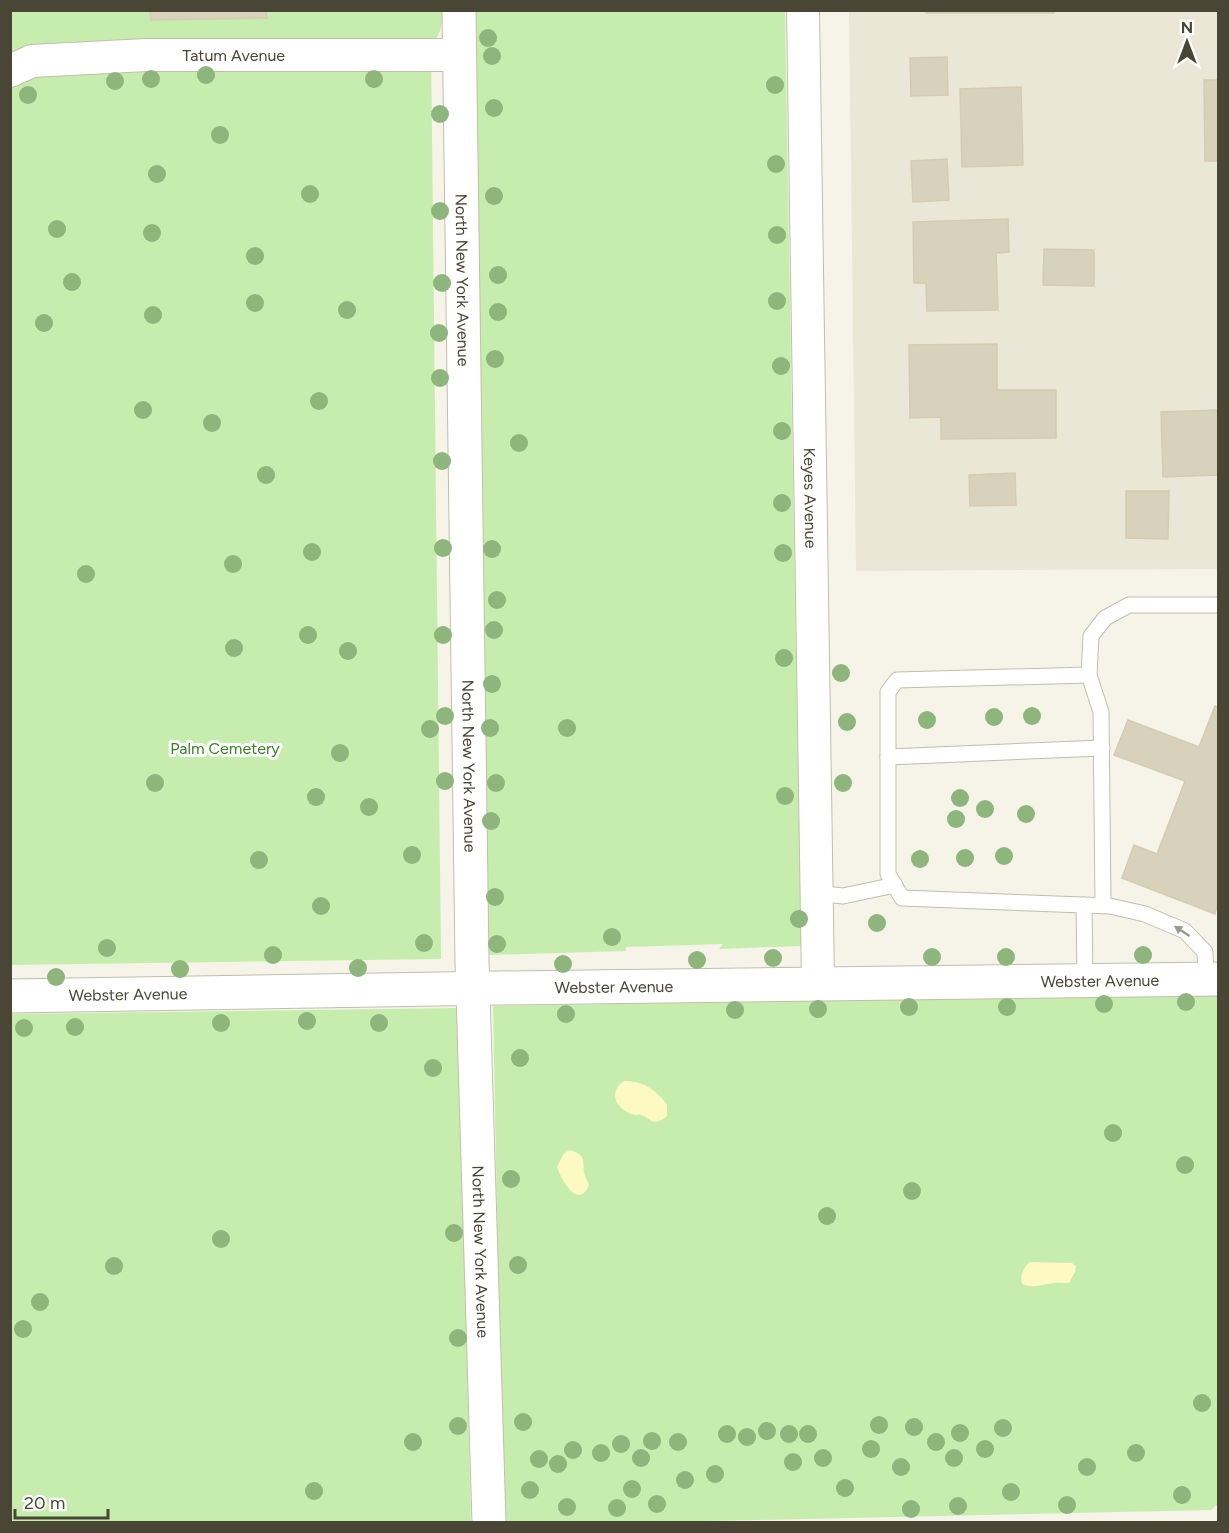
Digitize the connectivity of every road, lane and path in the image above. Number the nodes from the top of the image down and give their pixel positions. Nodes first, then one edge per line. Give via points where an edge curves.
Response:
1 (459, 10) edge
2 (804, 10) edge
3 (460, 55) junction
4 (10, 71) edge
5 (1218, 605) edge
6 (1089, 675) junction
7 (1102, 748) junction
8 (888, 757) junction
9 (895, 885) junction
10 (817, 893) junction
11 (1084, 905) junction
12 (1106, 906) junction
13 (1212, 979) edge
14 (1085, 980) junction
15 (818, 983) junction
16 (473, 988) junction
17 (10, 996) edge
18 (489, 1522) edge

1 - 3 street, North New York Avenue
2 - 10 street, Keyes Avenue
3 - 4 street, Tatum Avenue via 146,55 32,61
3 - 16 street, North New York Avenue
5 - 6 lane via 1129,605 1105,618 1091,636
6 - 7 lane via 1101,712
6 - 8 lane via 897,680 888,692
7 - 8 lane
7 - 12 lane
8 - 9 lane via 888,874
9 - 10 lane via 843,896
9 - 11 lane via 902,898
10 - 15 street, Keyes Avenue
11 - 12 lane
11 - 14 lane
13 -> 12 lane via 1205,952 1185,931 1145,914
13 - 14 street, Webster Avenue
14 - 15 street, Webster Avenue
15 - 16 street, Webster Avenue
16 - 17 street, Webster Avenue
16 - 18 street, North New York Avenue

